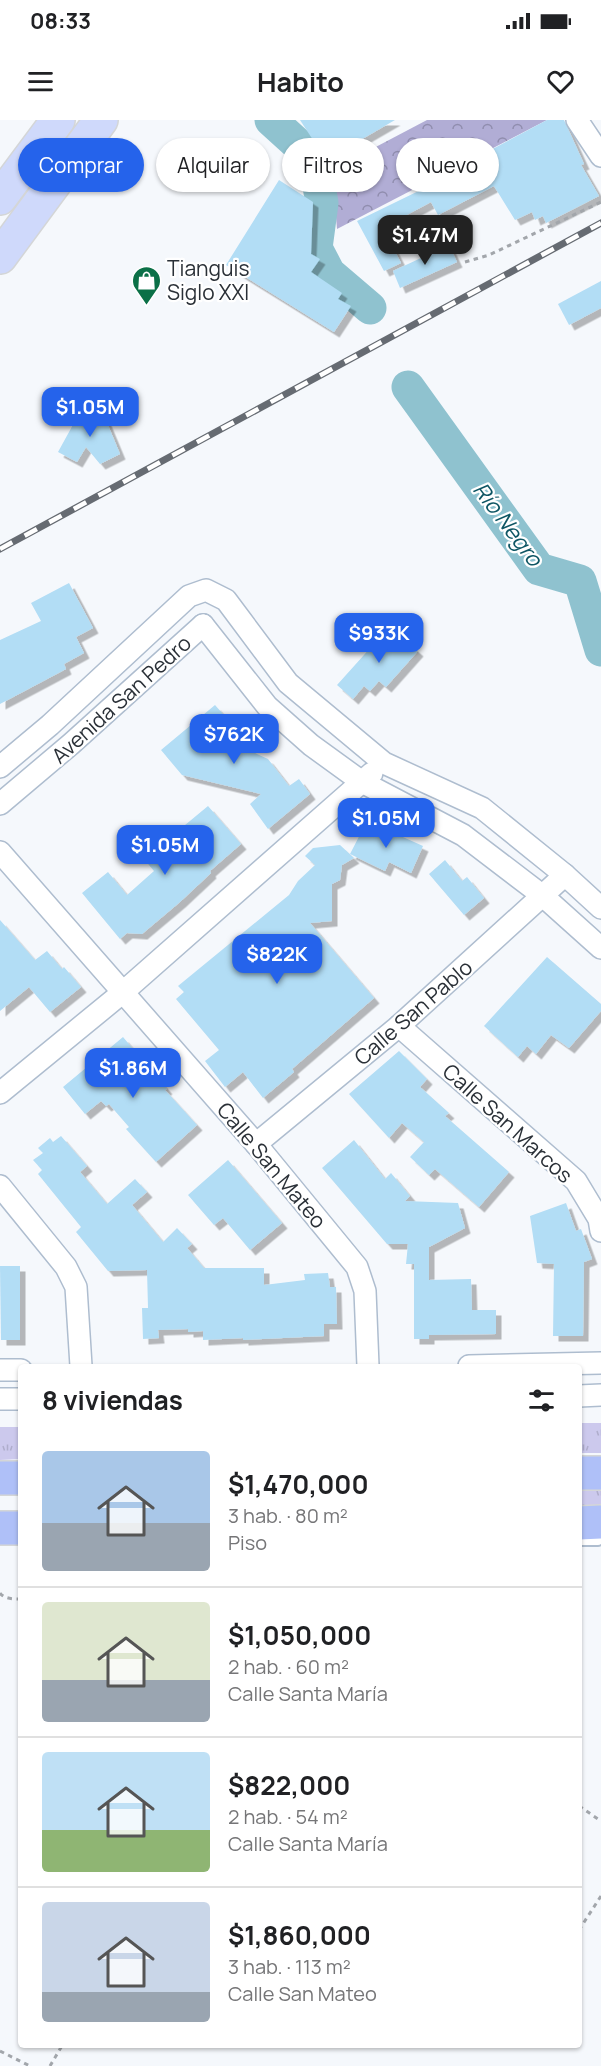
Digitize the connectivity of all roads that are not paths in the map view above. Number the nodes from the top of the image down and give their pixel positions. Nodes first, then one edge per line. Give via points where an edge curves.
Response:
1 (58, 120) edge
2 (101, 120) edge
3 (577, 120) edge
4 (601, 156) edge
5 (0, 198) edge
6 (0, 257) edge
7 (206, 590) junction
8 (203, 625) junction
9 (384, 763) junction
10 (0, 767) edge
11 (362, 782) junction
12 (0, 804) edge
13 (0, 852) edge
14 (565, 876) junction
15 (543, 896) junction
16 (601, 908) edge
17 (601, 948) edge
18 (122, 993) junction
19 (399, 1026) junction
20 (0, 1093) edge
21 (256, 1144) junction
22 (0, 1186) edge
23 (601, 1231) edge
24 (81, 1364) edge
25 (368, 1364) edge
26 (582, 1364) edge
27 (601, 1364) edge
28 (0, 1370) edge
29 (18, 1370) edge
30 (582, 1395) edge
31 (601, 1395) edge
32 (0, 1399) edge
33 (18, 1400) edge
34 (582, 1473) edge
35 (601, 1473) edge
36 (0, 1478) edge
37 (18, 1478) edge
38 (601, 1522) edge
39 (582, 1523) edge
40 (0, 1528) edge
41 (18, 1528) edge
42 (601, 1537) edge
43 (582, 1540) edge

1 - 5 main road
2 - 6 main road
3 - 4 street
7 - 8 street
7 - 9 street via 226,600 288,683
7 - 10 street, Avenida San Pedro via 189,596
8 - 11 street, Avenida San Pedro via 267,706
8 - 12 street, Avenida San Pedro
9 - 11 street
9 - 14 street via 482,808
11 - 15 street, Avenida San Pedro via 463,835
11 - 18 street
13 - 18 street, Calle San Mateo
14 - 15 street, Calle San Pablo
14 - 16 street
15 - 17 street, Avenida San Pedro
15 - 19 street, Calle San Pablo
18 - 20 street
18 - 21 street, Calle San Mateo
19 - 21 street, Calle San Pablo
19 - 23 street, Calle San Marcos via 576,1181 599,1219
21 - 25 street, Calle San Mateo via 357,1267 365,1291
22 - 24 street via 66,1267 76,1287
26 - 27 street
28 - 29 street
30 - 31 street
32 - 33 street
34 - 35 highway
36 - 37 highway
38 - 39 highway
40 - 41 highway
42 - 43 lane

